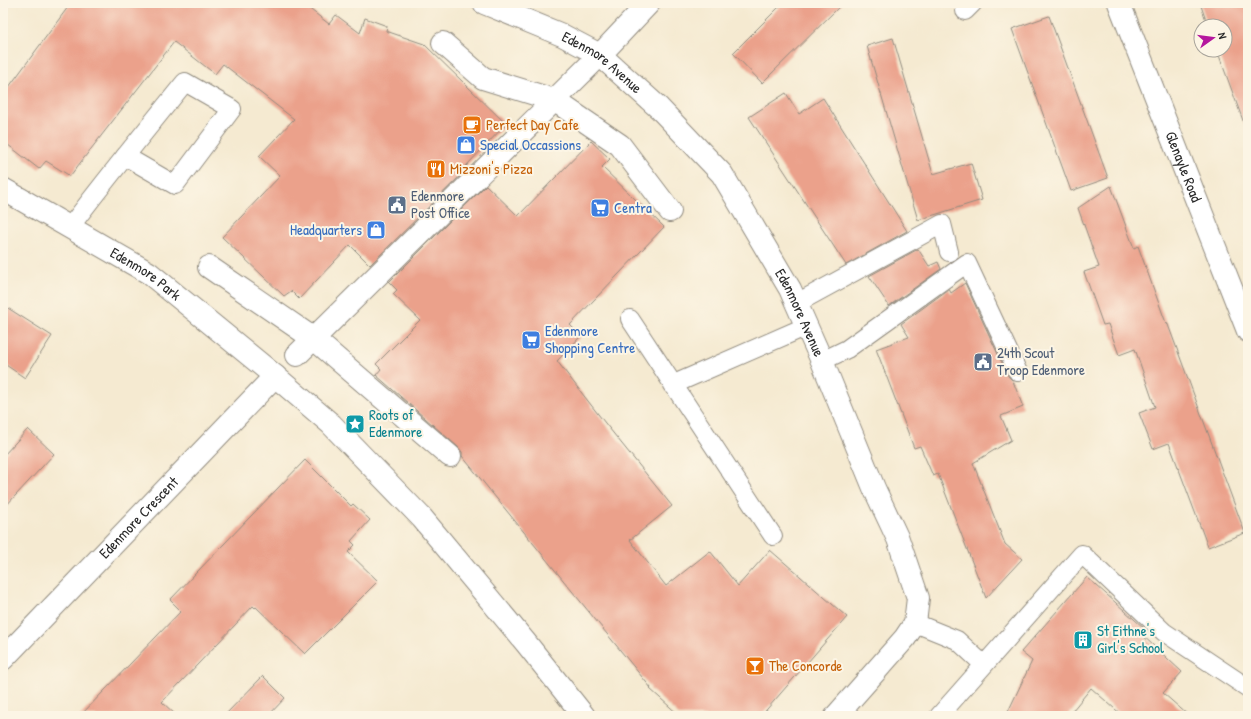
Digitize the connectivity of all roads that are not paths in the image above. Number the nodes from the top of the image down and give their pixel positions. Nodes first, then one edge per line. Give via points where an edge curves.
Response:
1 (484, 3) edge
2 (649, 3) edge
3 (1119, 3) edge
4 (443, 43) dead end
5 (600, 55) junction
6 (554, 100) junction
7 (125, 156) junction
8 (3, 189) edge
9 (670, 211) dead end
10 (70, 227) junction
11 (949, 252) dead end
12 (209, 267) dead end
13 (797, 303) junction
14 (630, 319) dead end
15 (807, 326) junction
16 (1248, 331) edge
17 (314, 339) junction
18 (297, 355) dead end
19 (822, 361) junction
20 (1018, 372) dead end
21 (275, 376) junction
22 (672, 384) junction
23 (450, 456) dead end
24 (773, 536) dead end
25 (915, 623) junction
26 (3, 659) edge
27 (984, 665) junction
28 (1248, 688) edge
29 (584, 716) edge
30 (836, 716) edge
31 (939, 716) edge

1 - 5 street, Edenmore Avenue via 562,35
2 - 5 street
3 - 16 street, Glenayle Road
4 - 6 street via 483,78
5 - 6 street
5 - 13 street, Edenmore Avenue via 659,108 722,174
6 - 9 street via 620,145
6 - 17 street
7 - 7 lane via 185,82 232,109 175,185
7 - 10 lane
8 - 10 street, Edenmore Park
10 - 21 street, Edenmore Park via 149,273
11 - 13 lane via 942,224
12 - 17 street
13 - 15 street, Edenmore Avenue
14 - 22 lane
15 - 19 street, Edenmore Avenue
15 - 22 lane
17 - 18 street
17 - 23 street
19 - 20 lane via 846,349 967,262
19 - 25 street, Edenmore Avenue via 874,488 898,539 918,598
21 - 26 street, Edenmore Crescent
21 - 29 street, Edenmore Park via 330,424 422,518
22 - 24 lane
25 - 27 lane via 957,640
25 - 30 street, Edenmore Avenue via 905,638
27 - 28 lane via 1082,554 1164,632
27 - 31 lane

